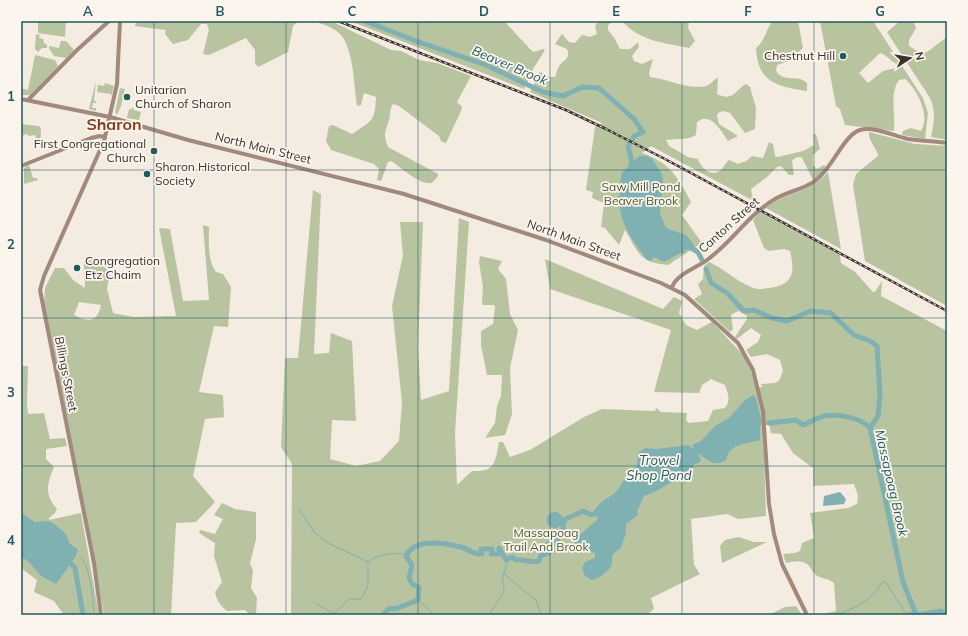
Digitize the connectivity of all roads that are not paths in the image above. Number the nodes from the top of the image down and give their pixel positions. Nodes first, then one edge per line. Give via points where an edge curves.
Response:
1 (109, 21) edge
2 (120, 21) edge
3 (21, 99) edge
4 (28, 100) junction
5 (110, 117) junction
6 (105, 138) junction
7 (947, 142) edge
8 (21, 166) edge
9 (672, 288) junction
10 (101, 615) edge
11 (807, 615) edge

1 - 4 main road
2 - 5 main road, Billings Street via 117,84
3 - 4 main road, North Main Street
4 - 5 main road, North Main Street
5 - 6 main road, Billings Street
5 - 9 main road, North Main Street via 188,140 404,194 536,236
6 - 8 main road via 91,138
6 - 10 main road, Billings Street via 40,290 94,562
7 - 9 main road, Canton Street via 906,138 872,130 855,133 816,180 804,188 776,198 759,210 713,256 678,279
9 - 11 main road, North Main Street via 685,295 734,340 753,370 764,415 769,504 774,534 782,564

